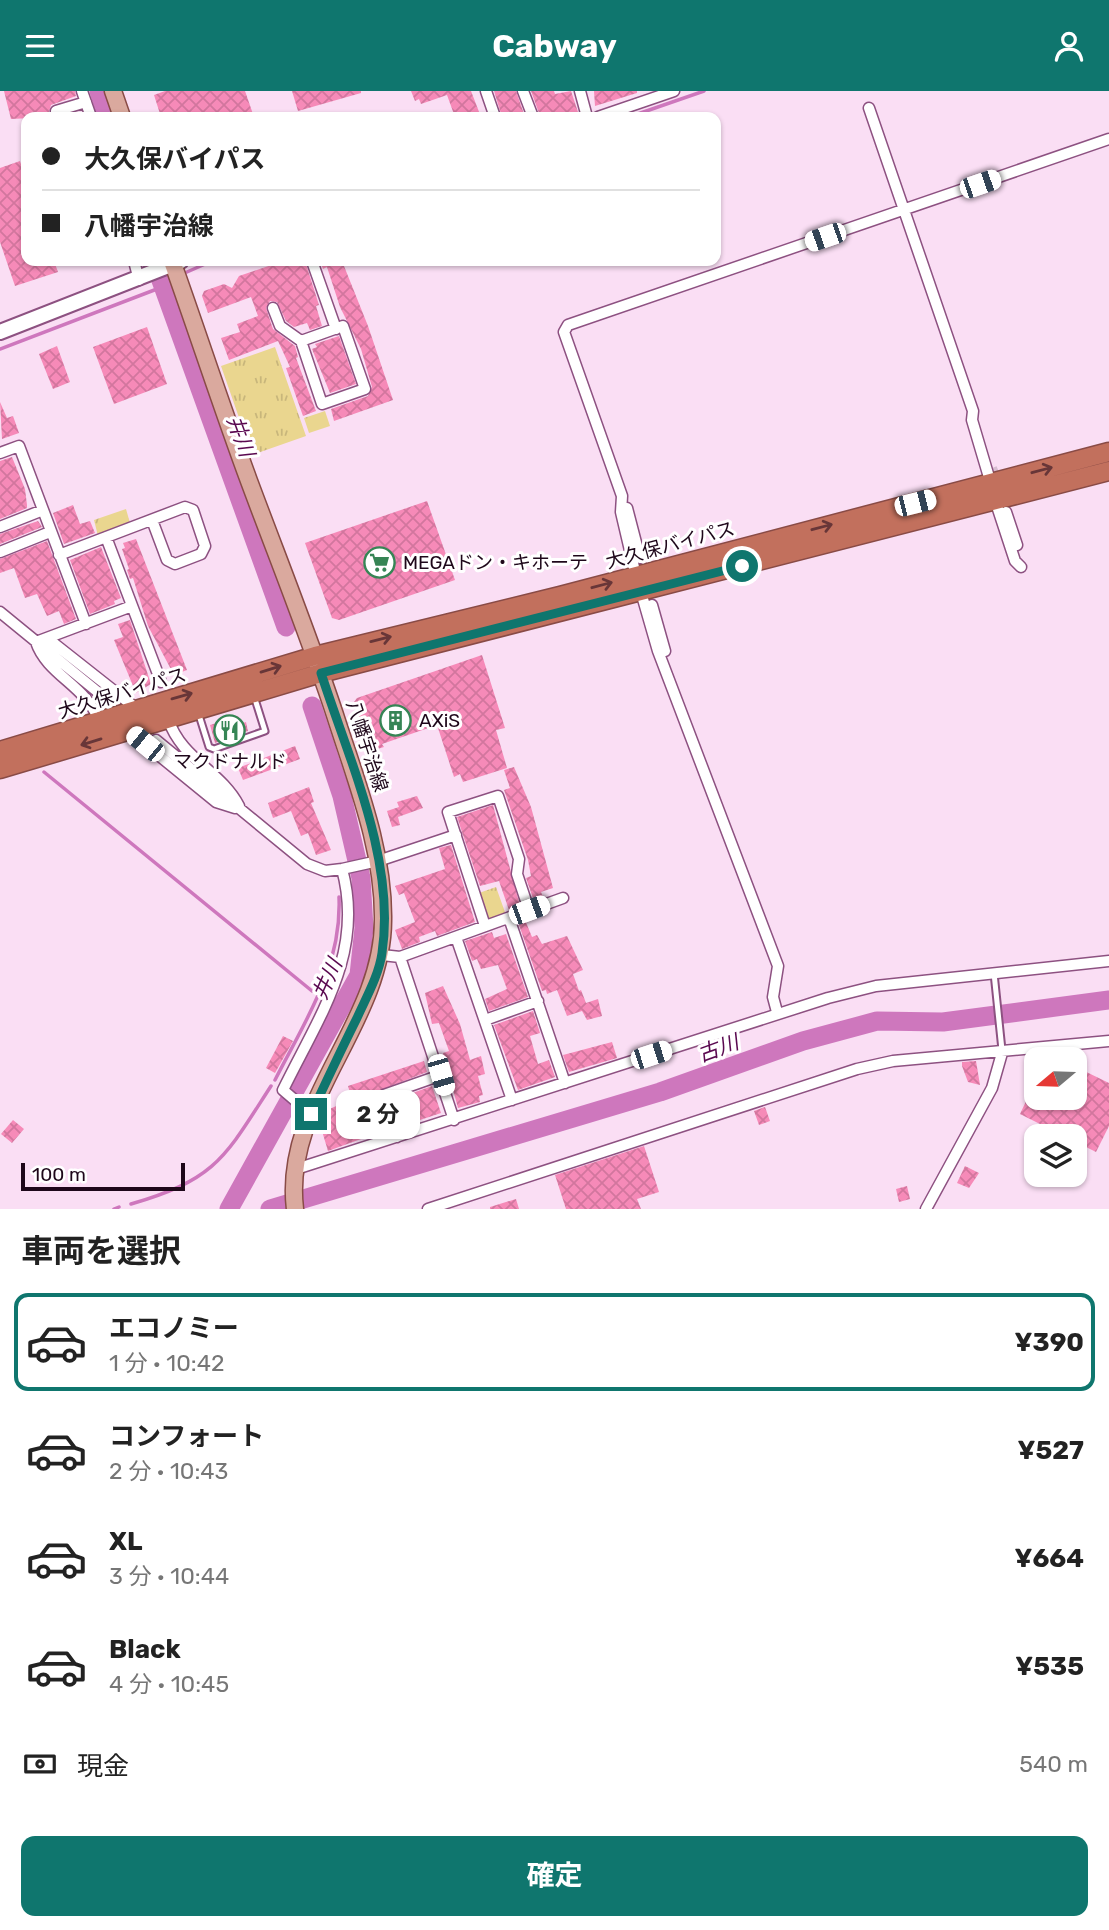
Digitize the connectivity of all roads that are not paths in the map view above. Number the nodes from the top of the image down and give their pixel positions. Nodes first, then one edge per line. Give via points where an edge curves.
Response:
1 (113, 91) edge
2 (486, 91) edge
3 (523, 91) edge
4 (580, 91) edge
5 (674, 91) edge
6 (84, 96) edge
7 (869, 108) dead end
8 (56, 111) dead end
9 (120, 112) edge
10 (493, 112) edge
11 (531, 112) edge
12 (586, 112) edge
13 (613, 112) edge
14 (1109, 139) edge
15 (903, 211) junction
16 (136, 266) edge
17 (169, 266) edge
18 (174, 266) edge
19 (314, 266) edge
20 (141, 279) junction
21 (273, 308) dead end
22 (336, 329) junction
23 (0, 332) edge
24 (301, 341) junction
25 (973, 411) junction
26 (1109, 452) edge
27 (0, 453) edge
28 (1109, 471) edge
29 (996, 491) junction
30 (622, 496) junction
31 (43, 510) junction
32 (152, 520) junction
33 (0, 527) edge
34 (50, 533) junction
35 (106, 537) junction
36 (0, 552) edge
37 (59, 555) junction
38 (640, 558) dead end
39 (643, 591) junction
40 (132, 606) junction
41 (0, 612) edge
42 (86, 624) junction
43 (47, 638) junction
44 (36, 642) junction
45 (315, 656) junction
46 (664, 663) junction
47 (321, 673) junction
48 (161, 682) dead end
49 (253, 693) junction
50 (110, 702) dead end
51 (137, 709) junction
52 (198, 710) junction
53 (168, 719) junction
54 (99, 721) junction
55 (128, 731) junction
56 (156, 740) dead end
57 (0, 751) edge
58 (0, 769) edge
59 (242, 810) junction
60 (456, 835) junction
61 (373, 861) junction
62 (342, 869) junction
63 (563, 898) dead end
64 (529, 910) junction
65 (509, 918) junction
66 (485, 926) junction
67 (456, 937) junction
68 (382, 955) junction
69 (400, 957) junction
70 (1109, 961) edge
71 (994, 975) junction
72 (538, 1001) junction
73 (778, 1012) junction
74 (485, 1020) junction
75 (1109, 1041) edge
76 (1002, 1049) junction
77 (441, 1075) junction
78 (565, 1083) junction
79 (513, 1100) junction
80 (306, 1110) junction
81 (454, 1120) junction
82 (397, 1137) junction
83 (293, 1173) junction
84 (295, 1209) edge
85 (428, 1209) edge
86 (926, 1209) edge

1 - 9 main road
2 - 10 street
3 - 11 street
4 - 12 street
5 - 13 street
6 - 8 street
7 - 15 street
14 - 15 street
15 - 25 street
15 - 30 street via 568,325 564,332
16 - 20 street
17 - 20 street
18 - 45 main road, 八幡宇治線
19 - 22 street
20 - 23 street
21 - 24 street via 280,326
22 - 24 street
22 - 24 street via 343,326 365,389 322,404
25 - 29 street
25 - 29 street
29 -> 26 highway, 大久保バイパス
27 - 31 street via 19,446
28 - 29 highway, 大久保バイパス
29 - 29 street via 1021,567 1015,561
29 - 39 highway, 大久保バイパス
30 - 38 street
30 - 39 street via 621,512
31 - 33 street
31 - 34 street
32 - 32 street via 185,507 192,510 205,546 201,554 175,564 167,560
32 - 35 street
34 - 36 street
34 - 37 street
35 - 37 street
35 - 40 street
37 - 42 street
45 -> 39 highway, 大久保バイパス
39 - 46 street
39 - 46 street via 666,656
39 - 47 highway, 大久保バイパス
40 - 42 street
40 - 48 street
41 - 44 street
42 - 43 street
43 - 44 street
43 - 51 street
44 - 50 street
44 - 54 street via 41,656 89,699
45 - 47 main road, 八幡宇治線
51 -> 45 highway, 大久保バイパス
46 - 73 street via 778,966 773,997
47 - 49 highway, 大久保バイパス
47 - 61 main road, 八幡宇治線 via 363,803
49 - 52 highway, 大久保バイパス
49 - 52 lane via 264,731 214,750 209,747
51 - 54 highway, 大久保バイパス
52 - 53 highway, 大久保バイパス
53 - 55 highway, 大久保バイパス
53 - 59 street via 184,751 229,787
54 - 57 highway, 大久保バイパス
55 -> 58 highway, 大久保バイパス
55 - 59 street via 216,802
56 - 59 street
59 - 62 street via 307,864 325,871
60 - 61 street
60 - 64 street via 448,812 498,796 519,859 517,874
60 - 66 street
61 - 62 street
61 - 68 main road, 八幡宇治線 via 383,892
62 - 80 street via 350,897 341,971 283,1090
63 - 64 street
64 - 65 street
65 - 66 street
65 - 72 street
66 - 67 street
67 - 69 street
67 - 74 street
68 - 69 street
68 - 80 main road, 八幡宇治線 via 371,986
69 - 77 street
70 - 71 street
71 - 73 street via 876,986
71 - 76 lane
72 - 74 street
72 - 78 street
73 - 78 street
74 - 79 street
75 - 76 street
76 - 85 street via 857,1069
76 - 86 street via 992,1088
77 - 81 street
77 - 82 street via 384,1095
78 - 79 street
79 - 81 street
80 - 83 main road, 八幡宇治線
81 - 82 street
82 - 83 street
83 - 84 main road, 八幡宇治線

